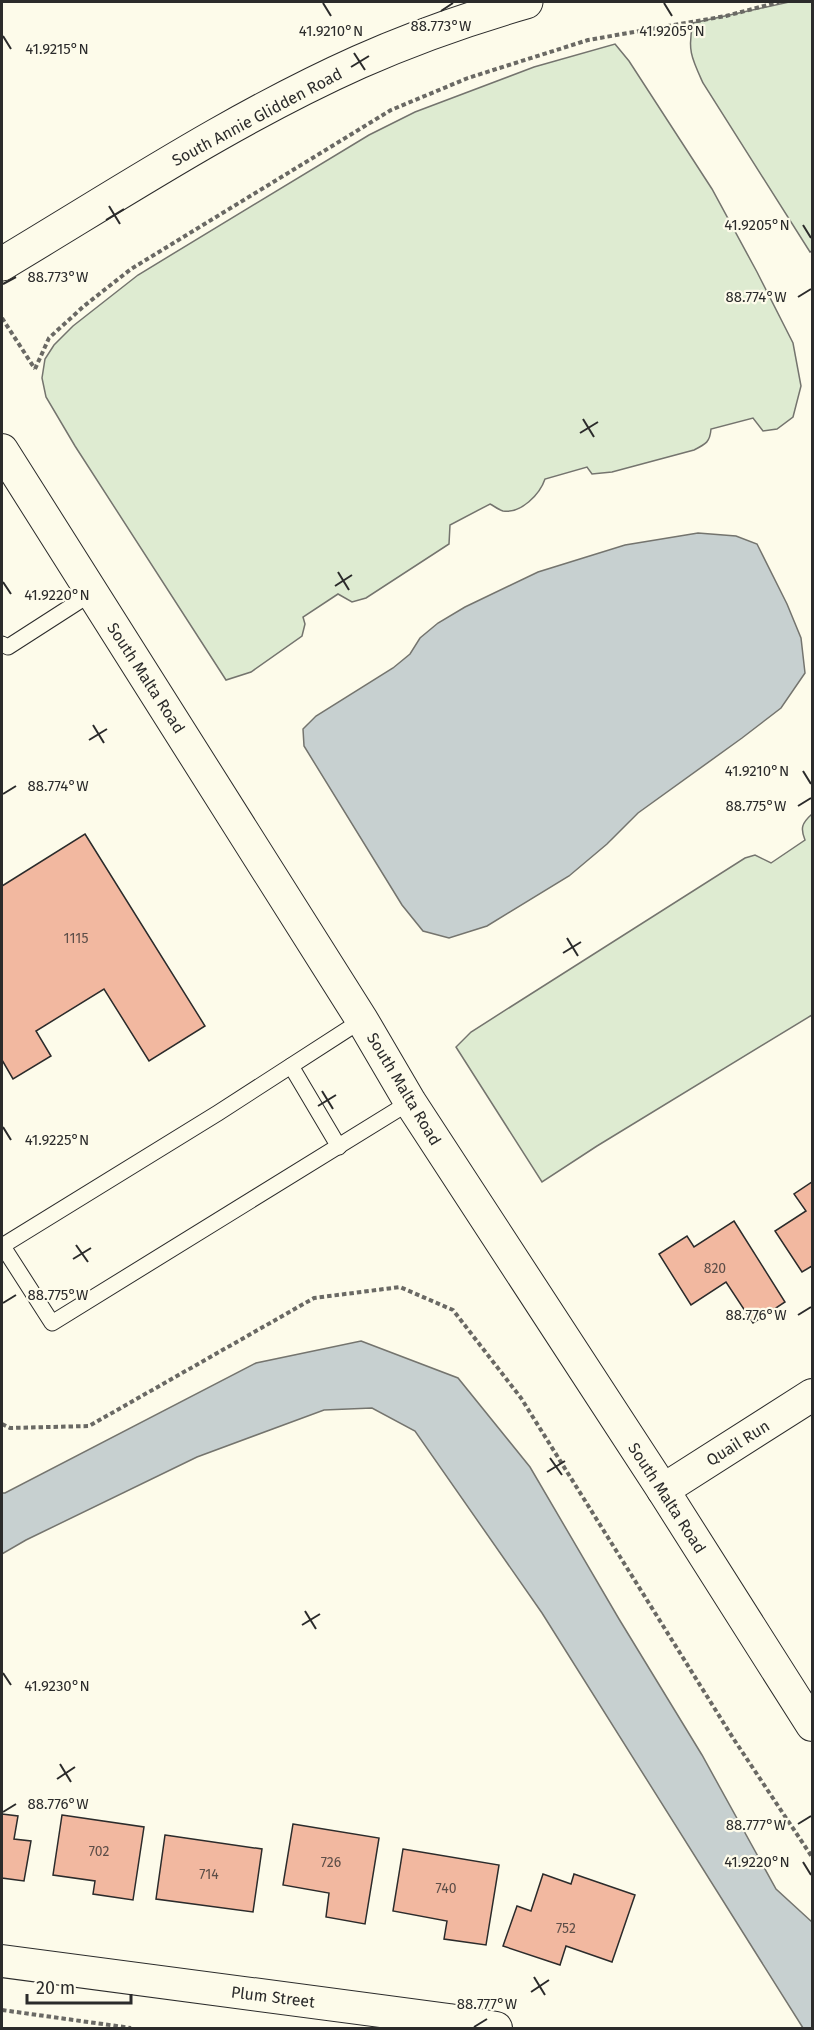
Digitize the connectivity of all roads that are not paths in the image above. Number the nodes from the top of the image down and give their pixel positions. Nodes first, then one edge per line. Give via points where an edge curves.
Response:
1 (526, 2) edge
2 (2, 264) edge
3 (2, 450) edge
4 (92, 593) junction
5 (2, 644) edge
6 (362, 1020) junction
7 (291, 1066) junction
8 (410, 1102) junction
9 (339, 1147) junction
10 (2, 1245) edge
11 (813, 1395) edge
12 (663, 1490) junction
13 (813, 1725) edge
14 (2, 1961) edge
15 (484, 2026) edge

1 - 2 main road, South Annie Glidden Road via 474,17 360,62 257,113
3 - 4 street, South Malta Road
4 - 5 lane via 8,647
4 - 6 street, South Malta Road
6 - 7 lane
6 - 8 street, South Malta Road
7 - 9 lane
7 - 10 lane
8 - 9 lane
8 - 12 street, South Malta Road
9 - 10 lane via 52,1323
11 - 12 street, Quail Run
12 - 13 street, South Malta Road
14 - 15 street, Plum Street

